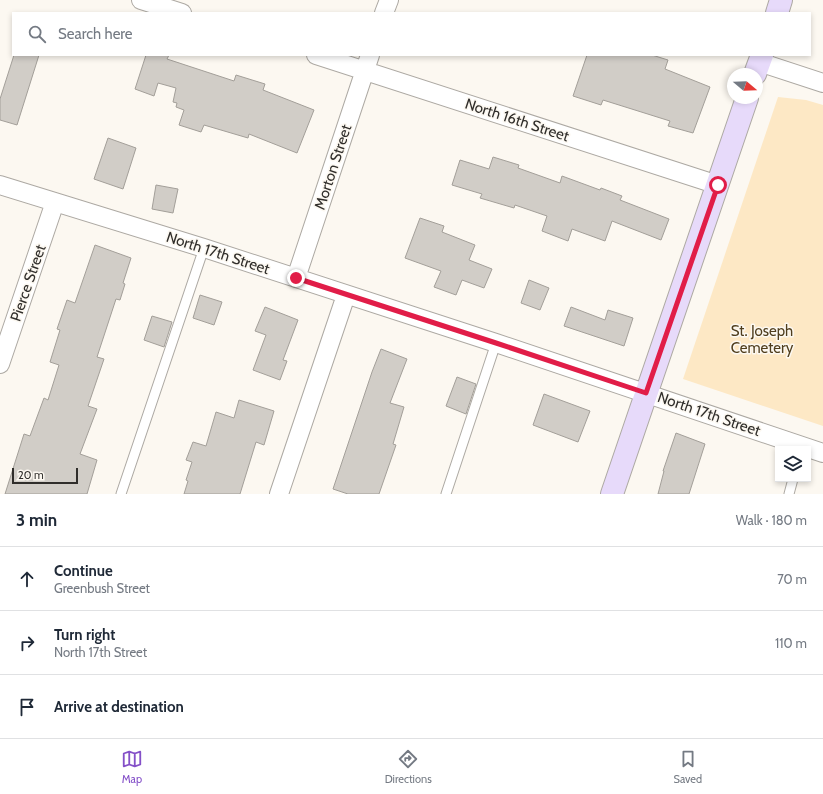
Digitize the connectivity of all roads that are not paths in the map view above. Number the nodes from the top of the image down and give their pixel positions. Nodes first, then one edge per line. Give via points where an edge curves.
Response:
1 (141, 0) edge
2 (388, 0) edge
3 (781, 0) edge
4 (179, 12) edge
5 (384, 12) edge
6 (776, 12) edge
7 (322, 56) edge
8 (368, 63) edge
9 (759, 64) edge
10 (823, 83) edge
11 (745, 104) edge
12 (0, 185) edge
13 (718, 185) junction
14 (55, 202) junction
15 (204, 248) junction
16 (296, 278) junction
17 (346, 295) junction
18 (496, 343) junction
19 (0, 364) edge
20 (646, 393) junction
21 (797, 446) edge
22 (811, 450) edge
23 (823, 454) edge
24 (792, 482) edge
25 (120, 494) edge
26 (279, 494) edge
27 (446, 494) edge
28 (612, 494) edge
29 (789, 494) edge

1 - 4 street
2 - 5 street
3 - 6 main road
7 - 8 street, North 16th Street
8 - 13 street, North 16th Street
8 - 16 street, Morton Street
9 - 10 street
11 - 13 main road
12 - 14 street, North 17th Street
13 - 20 main road
14 - 15 street, North 17th Street
14 - 19 street, Pierce Street
15 - 16 street, North 17th Street
15 - 25 lane
16 - 17 street, North 17th Street
17 - 18 street, North 17th Street
17 - 26 street
18 - 20 street, North 17th Street
18 - 27 lane
20 - 21 street, North 17th Street
20 - 28 main road
22 - 23 street, North 17th Street
24 - 29 lane

